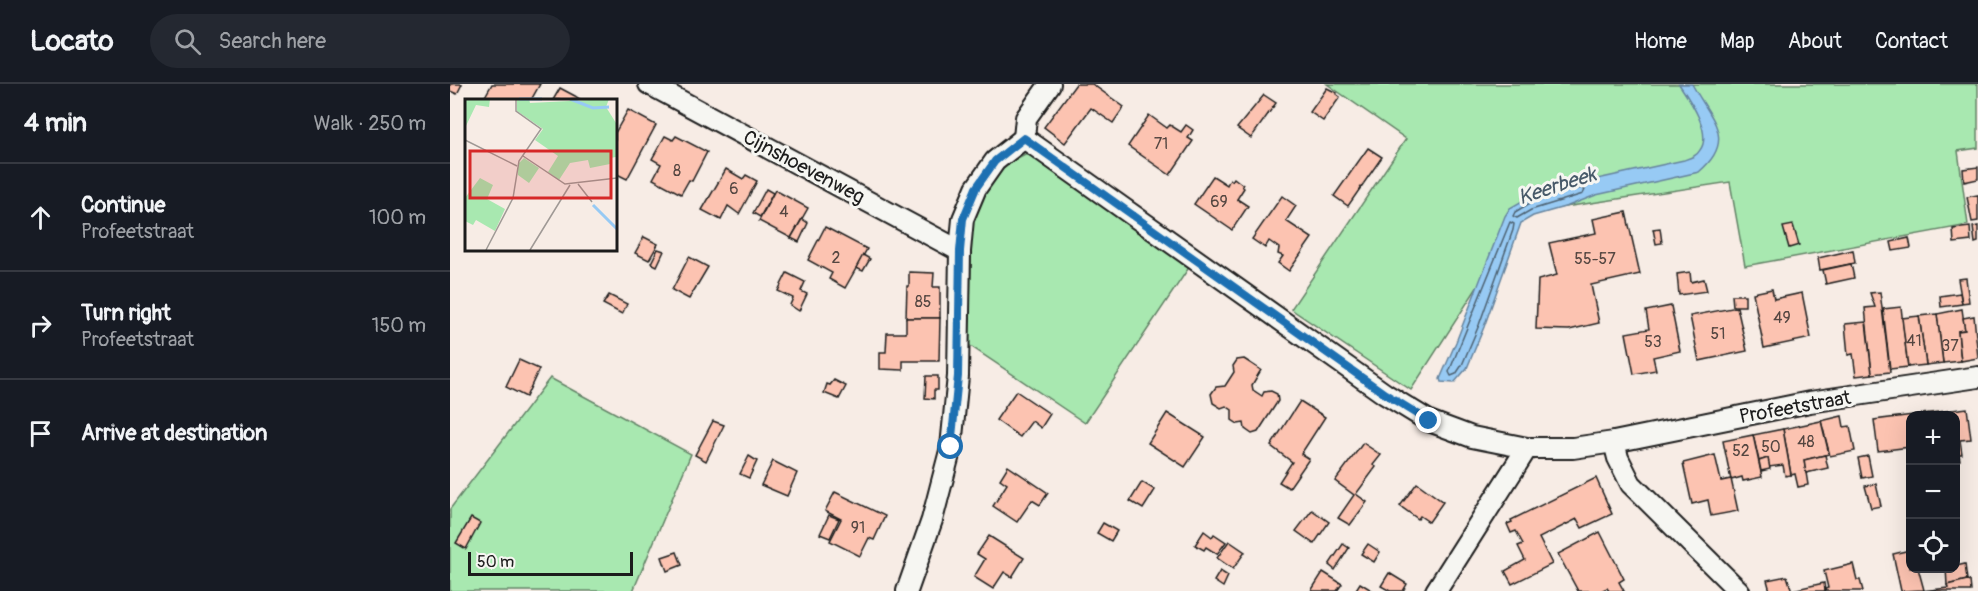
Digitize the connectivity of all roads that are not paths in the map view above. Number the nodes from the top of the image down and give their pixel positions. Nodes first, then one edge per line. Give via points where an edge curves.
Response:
1 (649, 84) edge
2 (1050, 84) edge
3 (1024, 138) junction
4 (960, 251) junction
5 (1978, 376) edge
6 (1614, 442) junction
7 (1527, 448) junction
8 (907, 591) edge
9 (1436, 591) edge
10 (1739, 591) edge

1 - 4 street, Cijnshoevenweg
2 - 3 street via 1026,118
3 - 4 street via 995,161 976,188 963,219
3 - 7 street, Profeetstraat via 1385,394 1429,421 1472,437
4 - 8 street via 958,376 951,447 933,520
5 - 6 street, Profeetstraat via 1810,402
6 - 7 street, Profeetstraat via 1573,448
6 - 10 street via 1631,484
7 - 9 street

